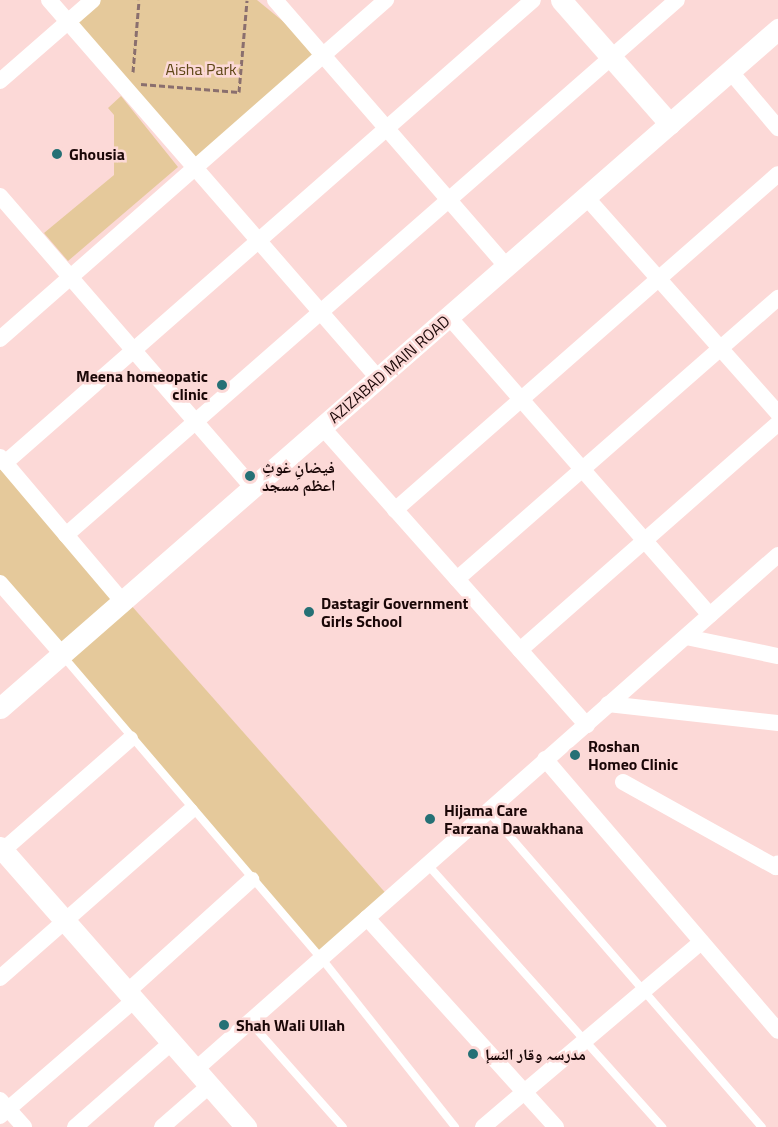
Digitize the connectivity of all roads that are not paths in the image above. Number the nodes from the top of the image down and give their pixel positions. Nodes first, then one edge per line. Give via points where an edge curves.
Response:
1 (49, 0) edge
2 (93, 0) edge
3 (275, 0) edge
4 (386, 0) edge
5 (533, 0) edge
6 (561, 0) edge
7 (677, 0) edge
8 (68, 22) junction
9 (778, 29) edge
10 (323, 54) junction
11 (612, 57) junction
12 (730, 71) junction
13 (0, 81) edge
14 (387, 124) junction
15 (669, 124) junction
16 (778, 128) edge
17 (194, 166) junction
18 (778, 174) edge
19 (586, 197) junction
20 (0, 198) edge
21 (449, 200) junction
22 (259, 241) junction
23 (506, 266) junction
24 (69, 276) junction
25 (658, 278) junction
26 (778, 298) edge
27 (321, 312) junction
28 (449, 316) junction
29 (0, 339) edge
30 (721, 348) junction
31 (134, 351) junction
32 (378, 378) junction
33 (522, 396) junction
34 (778, 413) edge
35 (195, 422) junction
36 (778, 423) edge
37 (322, 427) junction
38 (3, 460) edge
39 (584, 465) junction
40 (253, 488) junction
41 (395, 510) junction
42 (66, 535) junction
43 (646, 537) junction
44 (778, 555) edge
45 (457, 579) junction
46 (0, 584) edge
47 (122, 601) junction
48 (710, 615) junction
49 (686, 637) junction
50 (778, 640) edge
51 (520, 650) junction
52 (62, 654) junction
53 (770, 655) edge
54 (608, 704) junction
55 (0, 708) edge
56 (778, 723) edge
57 (587, 726) junction
58 (130, 739) junction
59 (545, 759) junction
60 (623, 782) dead end
61 (190, 811) junction
62 (488, 811) junction
63 (1, 850) edge
64 (427, 864) junction
65 (777, 866) edge
66 (251, 880) junction
67 (367, 918) junction
68 (64, 921) junction
69 (701, 942) junction
70 (322, 959) junction
71 (0, 978) edge
72 (642, 992) junction
73 (130, 997) junction
74 (250, 1022) junction
75 (778, 1031) edge
76 (587, 1039) junction
77 (171, 1043) junction
78 (202, 1078) junction
79 (526, 1091) junction
80 (3, 1108) edge
81 (24, 1127) edge
82 (75, 1127) edge
83 (162, 1127) edge
84 (245, 1127) edge
85 (343, 1127) edge
86 (455, 1127) edge
87 (483, 1127) edge
88 (556, 1127) edge
89 (662, 1127) edge
90 (762, 1127) edge

1 - 8 street
2 - 8 street
3 - 10 street
4 - 10 street
5 - 14 street
6 - 11 street
7 - 11 street
8 - 13 street
8 - 17 street
9 - 12 street, AZIZABAD MAIN ROAD
10 - 14 street
10 - 17 street
11 - 15 street
11 - 21 street
12 - 15 street, AZIZABAD MAIN ROAD
12 - 16 street
14 - 21 street
14 - 22 street
15 - 19 street, AZIZABAD MAIN ROAD
17 - 22 street
17 - 24 street
18 - 25 street
19 - 23 street, AZIZABAD MAIN ROAD
19 - 25 street
20 - 24 street
21 - 23 street
21 - 27 street
22 - 27 street
22 - 31 street
23 - 28 street, AZIZABAD MAIN ROAD
24 - 29 street
24 - 31 street
25 - 30 street
25 - 33 street
26 - 30 street
27 - 32 street
27 - 35 street
28 - 32 street, AZIZABAD MAIN ROAD
28 - 33 street
30 - 34 street
30 - 39 street
31 - 35 street
31 - 38 street
32 - 37 street, AZIZABAD MAIN ROAD
33 - 39 street
33 - 41 street
35 - 40 street
35 - 42 street
36 - 43 street
37 - 40 street, AZIZABAD MAIN ROAD
37 - 41 street
38 - 42 street
39 - 43 street
39 - 45 street
40 - 47 street, AZIZABAD MAIN ROAD
41 - 45 street
42 - 47 street
43 - 48 street
43 - 51 street
44 - 48 street
45 - 51 street
46 - 52 street
47 - 52 street, AZIZABAD MAIN ROAD
48 - 49 street
49 - 53 street
49 - 54 street
50 - 53 street
51 - 57 street
52 - 55 street, AZIZABAD MAIN ROAD
52 - 58 lane
54 - 56 street
54 - 57 street
57 - 59 street
58 - 61 lane
58 - 63 street
59 - 62 street
59 - 69 street
60 - 65 street
61 - 66 lane
61 - 68 street
62 - 64 street
62 - 72 lane
63 - 68 street
64 - 67 street
64 - 76 lane
66 - 70 lane
66 - 73 street
67 - 70 street
67 - 79 street
68 - 71 street
68 - 73 street
69 - 72 street
69 - 75 street
70 - 74 street
70 - 86 lane
72 - 76 street
72 - 90 lane
73 - 77 street
73 - 80 street
74 - 78 street
74 - 85 lane
76 - 79 street
76 - 89 lane
77 - 78 street
77 - 82 street
78 - 83 street
78 - 84 street
79 - 87 street
79 - 88 street
80 - 81 street

